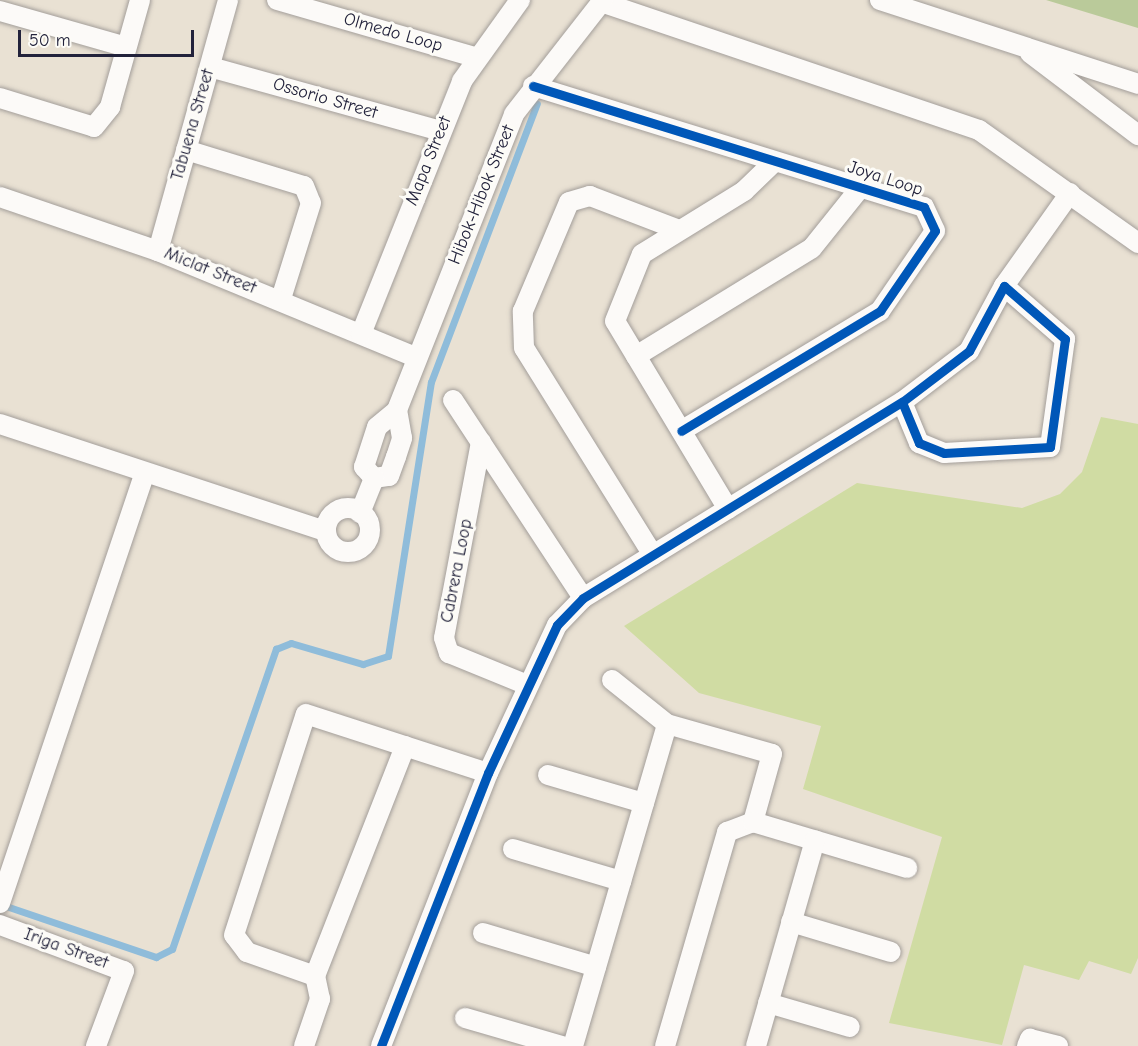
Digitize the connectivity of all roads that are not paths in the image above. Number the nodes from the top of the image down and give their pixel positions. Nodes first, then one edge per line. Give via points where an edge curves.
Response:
1 (140, 0) edge
2 (228, 0) edge
3 (277, 0) edge
4 (520, 0) edge
5 (880, 0) edge
6 (602, 1) edge
7 (0, 11) edge
8 (1016, 42) junction
9 (126, 47) junction
10 (475, 57) junction
11 (210, 67) junction
12 (1138, 84) edge
13 (533, 86) junction
14 (0, 98) edge
15 (440, 131) junction
16 (1138, 135) edge
17 (186, 150) junction
18 (773, 163) junction
19 (860, 188) junction
20 (1070, 193) junction
21 (0, 197) edge
22 (679, 230) junction
23 (1138, 243) edge
24 (158, 250) junction
25 (1004, 286) junction
26 (281, 299) junction
27 (361, 334) junction
28 (636, 356) junction
29 (417, 358) junction
30 (453, 399) dead end
31 (902, 402) junction
32 (397, 410) junction
33 (0, 424) edge
34 (681, 431) junction
35 (481, 442) junction
36 (145, 473) junction
37 (374, 478) junction
38 (728, 509) junction
39 (360, 513) junction
40 (326, 531) junction
41 (653, 555) junction
42 (583, 598) junction
43 (612, 680) dead end
44 (525, 684) junction
45 (667, 724) junction
46 (405, 746) junction
47 (488, 773) junction
48 (549, 775) dead end
49 (644, 803) junction
50 (753, 822) junction
51 (815, 840) junction
52 (513, 849) dead end
53 (907, 868) dead end
54 (621, 881) junction
55 (0, 903) edge
56 (791, 922) junction
57 (0, 925) edge
58 (483, 933) dead end
59 (891, 952) dead end
60 (596, 967) junction
61 (315, 976) junction
62 (768, 1003) junction
63 (465, 1018) dead end
64 (850, 1027) dead end
65 (96, 1046) edge
66 (304, 1046) edge
67 (381, 1046) edge
68 (562, 1046) edge
69 (573, 1046) edge
70 (665, 1046) edge
71 (756, 1046) edge
72 (1028, 1046) edge
73 (1058, 1046) edge

1 - 9 street
2 - 11 street, Tabuena Street
3 - 10 street, Olmedo Loop
4 - 10 street, Mapa Street
5 - 8 street
6 - 13 street, Hibok-Hibok Street
6 - 20 street via 979,130
7 - 9 street
8 - 12 street
8 - 16 street
9 - 14 street via 110,106 94,127
10 - 15 street, Mapa Street
11 - 15 street, Ossorio Street
11 - 17 street, Tabuena Street
13 - 18 street, Joya Loop
13 - 29 street, Hibok-Hibok Street via 514,114
15 - 27 street, Mapa Street
17 - 24 street, Tabuena Street
17 - 26 street via 304,186 311,202
18 - 19 street, Joya Loop
18 - 22 street via 744,191
19 - 28 street via 812,248
19 - 34 street, Joya Loop via 924,207 935,231 880,311
20 - 23 street
20 - 25 street
21 - 24 street, Miclat Street
22 - 28 street via 642,254 615,321
22 - 41 street via 590,196 568,202 523,311 524,348
24 - 26 street, Miclat Street
25 - 31 street via 969,351
25 - 31 street via 1065,339 1050,447 944,453 919,443
26 - 27 street, Miclat Street
27 - 29 street, Miclat Street
28 - 34 street
29 - 32 street, Hibok-Hibok Street
30 - 35 street
31 - 38 street
32 - 37 street via 377,427 364,466
32 - 37 street via 402,438 396,457 389,476
33 - 36 street
34 - 38 street
35 - 42 street
35 - 44 street, Cabrera Loop via 444,638 449,653
36 - 40 street
36 - 55 street
37 - 39 street
38 - 41 street
39 - 40 street via 341,510
39 - 40 street via 370,530 367,543 356,552 336,548
41 - 42 street
42 - 44 street via 557,625
43 - 45 street
44 - 47 street
45 - 49 street
45 - 50 street via 772,754
46 - 47 street
46 - 61 street
46 - 61 street via 306,714 234,935 247,952
47 - 67 street
48 - 49 street
49 - 54 street
50 - 51 street
50 - 70 street via 727,832
51 - 53 street
51 - 56 street
52 - 54 street
54 - 60 street
56 - 59 street
56 - 62 street
57 - 65 street, Iriga Street via 124,971
58 - 60 street
60 - 69 street
61 - 66 street via 320,999
62 - 64 street
62 - 71 street
63 - 68 street
72 - 73 street via 1030,1039

